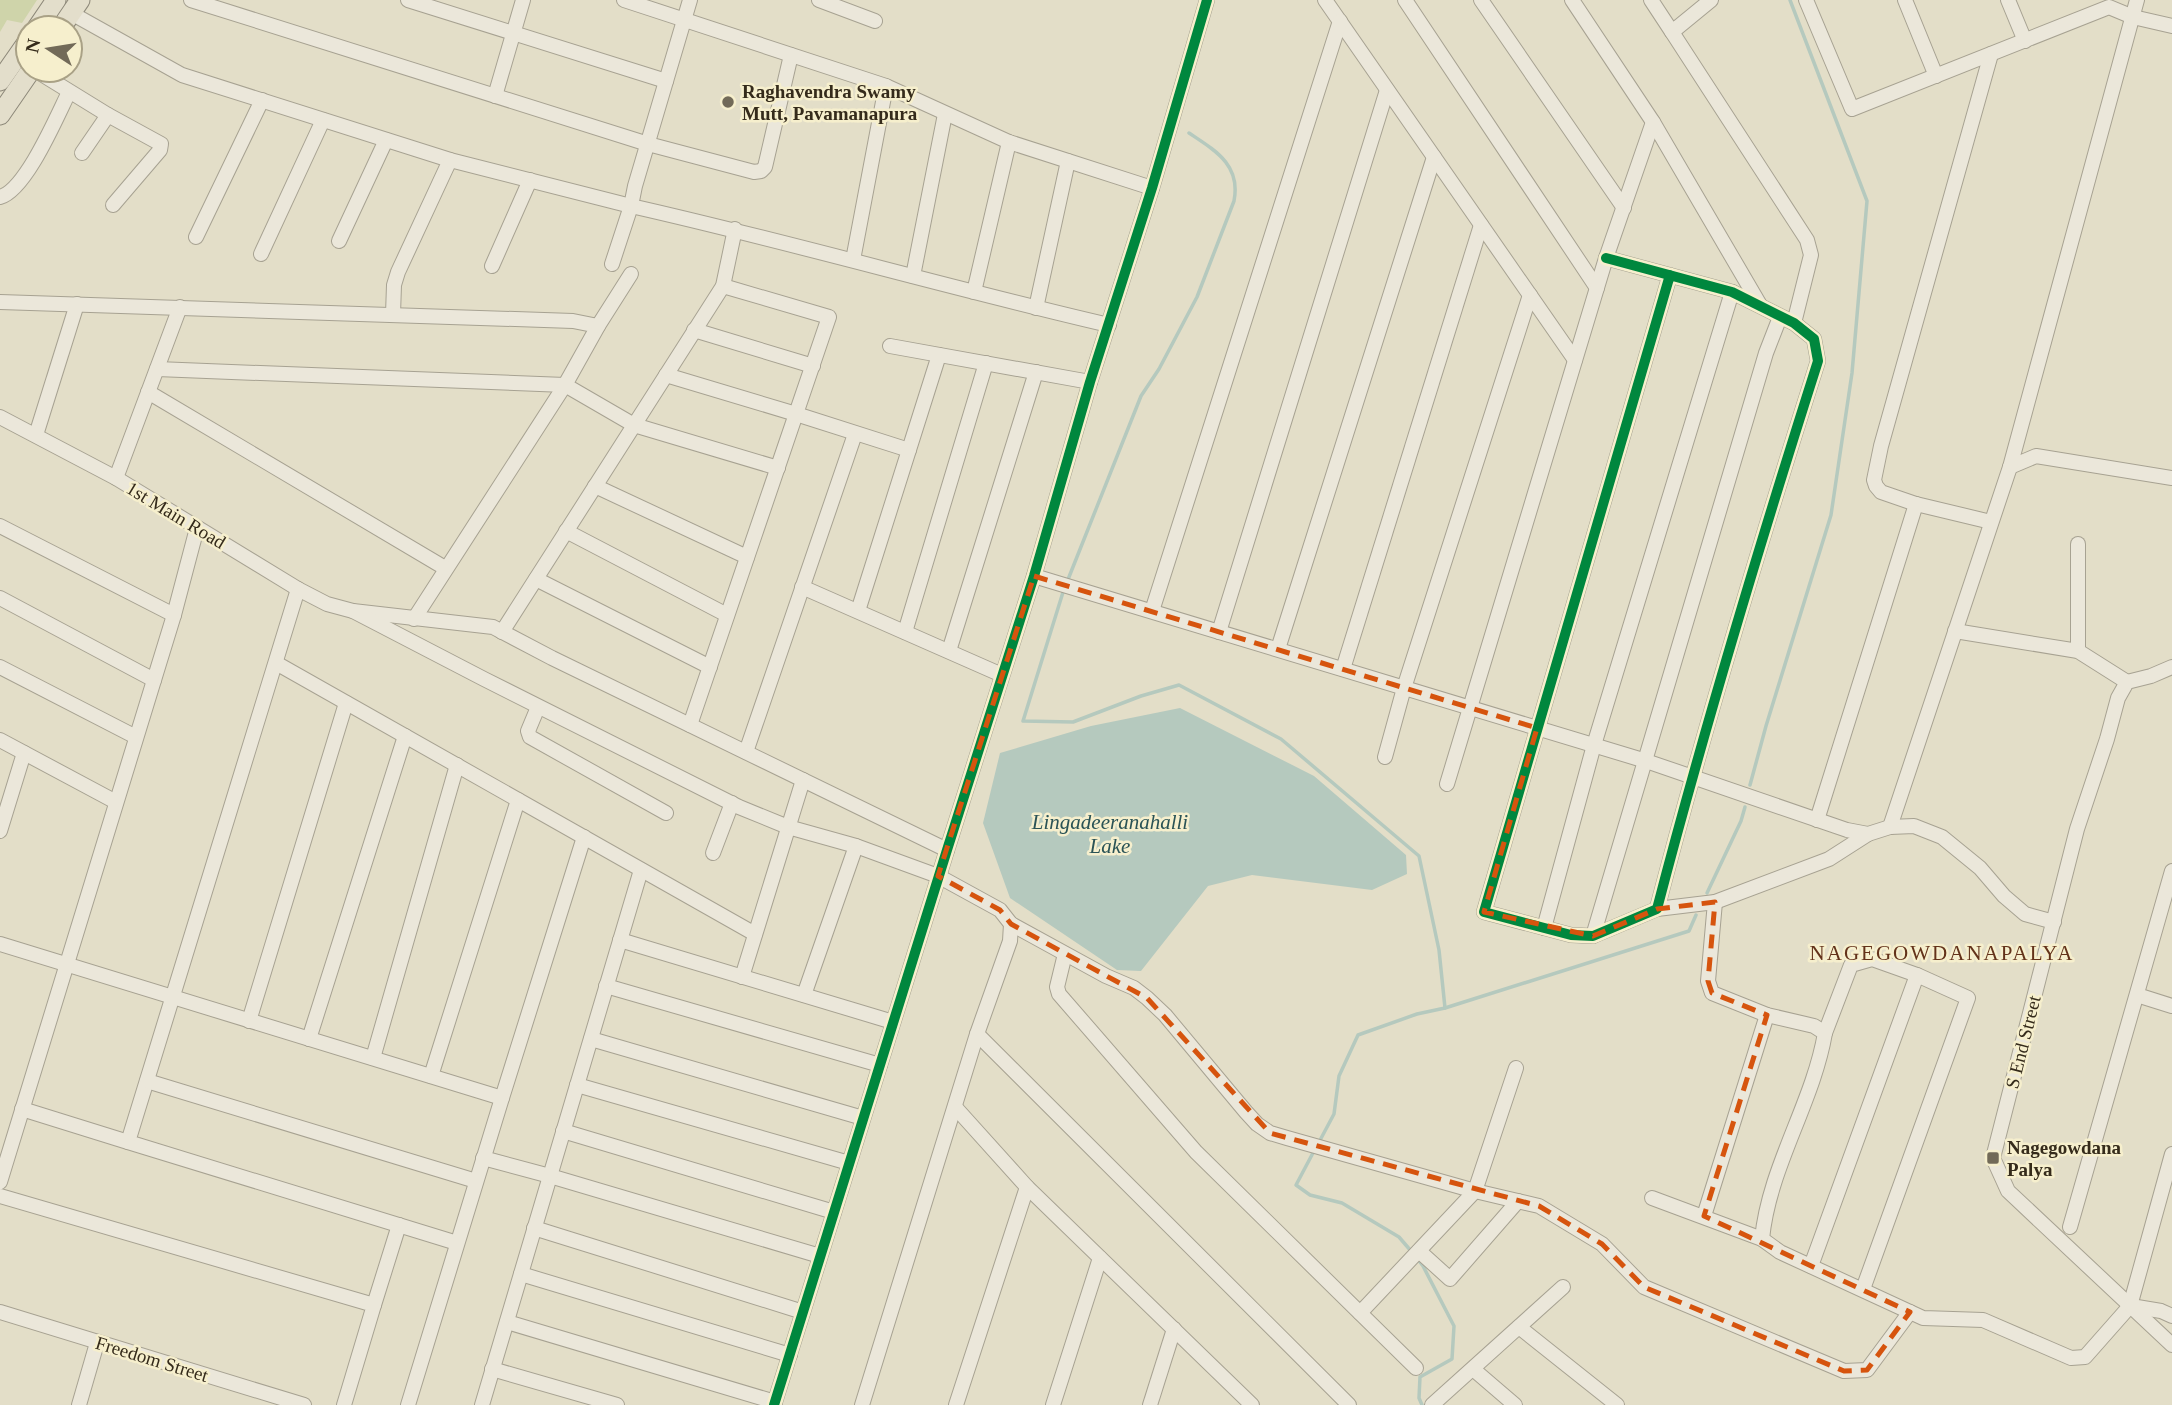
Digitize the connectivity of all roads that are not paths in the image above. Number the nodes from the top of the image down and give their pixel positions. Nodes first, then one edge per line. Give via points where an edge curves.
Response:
1 (191, 0) edge
2 (408, 0) edge
3 (523, 0) edge
4 (624, 0) edge
5 (690, 0) edge
6 (820, 0) edge
7 (1207, 0) edge
8 (1325, 0) edge
9 (1405, 0) edge
10 (1481, 0) edge
11 (1572, 0) edge
12 (1651, 0) edge
13 (1711, 0) edge
14 (1807, 0) edge
15 (1905, 0) edge
16 (2008, 0) edge
17 (2137, 0) edge
18 (2107, 4) edge
19 (2133, 17) junction
20 (685, 20) junction
21 (84, 21) edge
22 (874, 21) dead end
23 (1340, 21) junction
24 (2172, 26) edge
25 (1672, 32) junction
26 (514, 33) junction
27 (2025, 41) junction
28 (1991, 54) junction
29 (791, 55) junction
30 (14, 58) edge
31 (2, 76) edge
32 (1936, 76) junction
33 (666, 81) junction
34 (22, 84) edge
35 (54, 84) edge
36 (886, 86) junction
37 (1387, 90) junction
38 (69, 92) junction
39 (495, 96) junction
40 (262, 100) junction
41 (945, 114) junction
42 (0, 115) edge
43 (108, 115) junction
44 (323, 120) junction
45 (1653, 122) junction
46 (386, 140) junction
47 (1009, 142) junction
48 (648, 144) junction
49 (82, 153) dead end
50 (1434, 157) junction
51 (450, 160) junction
52 (1068, 161) junction
53 (530, 180) junction
54 (1152, 188) junction
55 (0, 197) edge
56 (113, 205) dead end
57 (631, 206) junction
58 (1624, 208) junction
59 (1481, 225) junction
60 (735, 229) junction
61 (196, 237) dead end
62 (339, 241) dead end
63 (261, 254) dead end
64 (1606, 258) junction
65 (853, 260) junction
66 (612, 264) dead end
67 (492, 266) dead end
68 (631, 274) dead end
69 (1670, 275) junction
70 (913, 276) junction
71 (723, 286) junction
72 (1597, 288) junction
73 (974, 292) junction
74 (1732, 292) junction
75 (1530, 295) junction
76 (0, 302) edge
77 (77, 304) junction
78 (180, 307) junction
79 (1761, 307) junction
80 (1036, 308) junction
81 (393, 314) junction
82 (1787, 320) junction
83 (1109, 324) junction
84 (598, 326) junction
85 (694, 330) junction
86 (890, 346) dead end
87 (939, 355) junction
88 (1575, 360) junction
89 (986, 363) junction
90 (813, 366) junction
91 (157, 369) junction
92 (1036, 372) junction
93 (666, 375) junction
94 (1090, 382) junction
95 (565, 385) junction
96 (148, 391) junction
97 (796, 414) junction
98 (0, 417) edge
99 (634, 425) junction
100 (855, 434) junction
101 (36, 435) junction
102 (909, 450) junction
103 (2010, 467) junction
104 (778, 468) junction
105 (116, 478) junction
106 (2172, 478) edge
107 (595, 486) junction
108 (1916, 504) junction
109 (1991, 522) junction
110 (0, 526) edge
111 (197, 528) junction
112 (566, 531) junction
113 (2078, 544) dead end
114 (747, 557) junction
115 (445, 568) junction
116 (1034, 576) junction
117 (536, 579) junction
118 (803, 586) junction
119 (298, 589) junction
120 (0, 598) edge
121 (353, 611) junction
122 (858, 611) junction
123 (1152, 611) junction
124 (174, 615) junction
125 (727, 615) junction
126 (414, 619) junction
127 (1955, 631) junction
128 (502, 632) junction
129 (905, 632) junction
130 (1219, 632) junction
131 (1278, 649) junction
132 (949, 651) junction
133 (2078, 651) junction
134 (276, 663) junction
135 (0, 667) edge
136 (710, 667) junction
137 (2172, 667) edge
138 (1343, 669) junction
139 (1002, 675) junction
140 (154, 680) junction
141 (2127, 682) junction
142 (1404, 688) junction
143 (346, 703) junction
144 (538, 706) junction
145 (1469, 707) junction
146 (690, 725) junction
147 (1537, 728) junction
148 (405, 736) junction
149 (136, 737) junction
150 (0, 740) edge
151 (1594, 745) junction
152 (746, 752) junction
153 (24, 753) junction
154 (1385, 757) dead end
155 (1646, 761) junction
156 (457, 765) junction
157 (1692, 777) junction
158 (803, 780) junction
159 (1447, 784) dead end
160 (518, 800) junction
161 (116, 802) junction
162 (732, 803) junction
163 (667, 813) dead end
164 (1817, 820) junction
165 (788, 827) junction
166 (1890, 827) junction
167 (0, 831) edge
168 (1868, 834) junction
169 (584, 837) junction
170 (856, 846) junction
171 (947, 850) junction
172 (713, 853) dead end
173 (641, 870) junction
174 (2172, 872) edge
175 (938, 876) junction
176 (1715, 902) junction
177 (1657, 909) junction
178 (2054, 922) junction
179 (1011, 924) junction
180 (1544, 928) junction
181 (755, 934) junction
182 (1593, 936) junction
183 (620, 940) junction
184 (0, 944) edge
185 (1065, 954) junction
186 (66, 965) junction
187 (1917, 975) junction
188 (742, 977) junction
189 (606, 986) junction
190 (804, 995) junction
191 (2137, 995) junction
192 (173, 997) junction
193 (2172, 1006) edge
194 (1767, 1014) junction
195 (249, 1021) junction
196 (893, 1022) junction
197 (1825, 1033) junction
198 (977, 1034) junction
199 (309, 1039) junction
200 (591, 1039) junction
201 (373, 1058) junction
202 (880, 1065) junction
203 (1516, 1068) dead end
204 (431, 1076) junction
205 (147, 1081) junction
206 (577, 1084) junction
207 (502, 1098) junction
208 (955, 1107) junction
209 (22, 1110) junction
210 (863, 1118) junction
211 (563, 1131) junction
212 (128, 1142) junction
213 (2172, 1154) edge
214 (483, 1158) junction
215 (849, 1163) junction
216 (550, 1176) junction
217 (476, 1181) junction
218 (0, 1182) edge
219 (1027, 1187) junction
220 (1475, 1191) junction
221 (0, 1196) edge
222 (1652, 1198) dead end
223 (1518, 1201) junction
224 (834, 1212) junction
225 (1704, 1216) junction
226 (399, 1225) junction
227 (2070, 1227) dead end
228 (534, 1228) junction
229 (1762, 1239) junction
230 (457, 1242) junction
231 (1419, 1251) junction
232 (820, 1256) junction
233 (1100, 1258) junction
234 (1811, 1266) junction
235 (520, 1274) junction
236 (1563, 1287) dead end
237 (1863, 1289) junction
238 (374, 1306) junction
239 (2130, 1306) junction
240 (0, 1312) edge
241 (803, 1312) junction
242 (1910, 1312) junction
243 (1360, 1313) junction
244 (2172, 1315) edge
245 (507, 1322) junction
246 (1519, 1327) junction
247 (1174, 1329) junction
248 (97, 1343) junction
249 (2172, 1345) edge
250 (790, 1355) junction
251 (1416, 1367) dead end
252 (1473, 1368) junction
253 (492, 1369) junction
254 (775, 1404) edge
255 (1249, 1404) edge
256 (79, 1405) edge
257 (304, 1405) edge
258 (344, 1405) edge
259 (408, 1405) edge
260 (482, 1405) edge
261 (617, 1405) edge
262 (862, 1405) edge
263 (956, 1405) edge
264 (1053, 1405) edge
265 (1150, 1405) edge
266 (1349, 1405) edge
267 (1432, 1405) edge
268 (1516, 1405) edge
269 (1617, 1405) edge

1 - 39 street
2 - 26 street
3 - 26 street
4 - 20 street
5 - 20 street
6 - 22 street
7 - 54 street
8 - 23 street
9 - 72 street
10 - 58 street
11 - 45 street
12 - 25 street
13 - 25 street
14 - 32 street via 1852,109
15 - 32 street
16 - 27 street
17 - 19 street
18 - 19 street
18 - 27 street
19 - 24 street
19 - 103 street
20 - 29 street
20 - 33 street
21 - 40 street via 182,75
23 - 37 street
23 - 123 street
25 - 82 street via 1808,240 1811,255
26 - 33 street
26 - 39 street
27 - 28 street
28 - 32 street
28 - 108 street via 1874,480 1881,492
29 - 36 street
29 - 48 street via 761,171
30 - 31 main road
33 - 48 street
34 - 42 main road
35 - 38 street
36 - 41 street
36 - 65 street
37 - 50 street
37 - 130 street
38 - 43 street
38 - 55 street via 24,177
39 - 48 street
40 - 44 street
40 - 61 street
41 - 47 street
41 - 70 street
43 - 49 street
43 - 56 street via 161,146
44 - 46 street
44 - 63 street
45 - 58 street
45 - 79 street
46 - 51 street
46 - 62 street
47 - 52 street
47 - 73 street
48 - 57 street
50 - 59 street
50 - 131 street
51 - 53 street
51 - 81 street via 398,272
52 - 54 street
52 - 80 street
53 - 57 street
53 - 67 street
54 - 83 street
57 - 60 street
57 - 66 street
58 - 64 street
59 - 75 street
59 - 138 street
60 - 65 street
60 - 71 street
64 - 69 street
64 - 72 street
65 - 70 street
68 - 84 street
69 - 74 street
69 - 147 street
70 - 73 street
71 - 85 street
71 - 90 street via 829,317
72 - 88 street
73 - 80 street
74 - 79 street
74 - 151 street
75 - 88 street
75 - 142 street
76 - 77 street
77 - 78 street
77 - 101 street
78 - 81 street
78 - 91 street
79 - 82 street
80 - 83 street
81 - 84 street via 573,321
82 - 155 street via 1766,353
82 - 157 street via 1814,339 1818,361
83 - 94 street
84 - 95 street
85 - 90 street
85 - 93 street
86 - 87 street
87 - 89 street
87 - 102 street
88 - 145 street
89 - 92 street
89 - 129 street
90 - 97 street
91 - 95 street
91 - 96 street
92 - 94 street
92 - 132 street
93 - 97 street
93 - 99 street
94 - 116 street
95 - 99 street
95 - 115 street
96 - 105 street
96 - 115 street
97 - 100 street
97 - 104 street
98 - 101 street, 1st Main Road
99 - 104 street
99 - 107 street
100 - 102 street
100 - 118 street
101 - 105 street, 1st Main Road
102 - 122 street
103 - 106 street via 2036,456
103 - 109 street
104 - 114 street
105 - 111 street, 1st Main Road
107 - 112 street
107 - 114 street
108 - 109 street
108 - 164 street
109 - 127 street
110 - 124 street
111 - 119 street, 1st Main Road
111 - 124 street
112 - 117 street
112 - 125 street
113 - 133 street
114 - 125 street
115 - 126 street
116 - 123 street
116 - 139 street
117 - 128 street
117 - 136 street
118 - 122 street
118 - 152 street
119 - 121 street, 1st Main Road
119 - 134 street
120 - 140 street
121 - 126 street
121 - 144 street
122 - 129 street
123 - 130 street
124 - 140 street
125 - 136 street
126 - 128 street via 493,627
127 - 133 street
127 - 166 street
128 - 146 street
129 - 132 street
130 - 131 street
131 - 138 street
132 - 139 street
133 - 141 street
134 - 143 street
134 - 192 street
135 - 149 street
136 - 146 street
137 - 141 street
138 - 142 street
139 - 171 street
140 - 149 street
141 - 178 street, S End Street via 2077,828
142 - 145 street
142 - 154 street
143 - 148 street
143 - 195 street
144 - 162 street
144 - 163 street via 530,737
145 - 147 street
145 - 159 street
146 - 152 street
147 - 151 street
147 - 180 street via 1484,912
148 - 156 street
148 - 199 street
149 - 161 street
150 - 153 street
151 - 155 street
151 - 180 street
152 - 158 street
153 - 161 street
153 - 167 street
155 - 157 street
155 - 182 street
156 - 160 street
156 - 201 street
157 - 164 street
157 - 177 street
158 - 165 street
158 - 171 street
160 - 169 street
160 - 204 street
161 - 186 street
162 - 165 street
162 - 172 street
164 - 168 street
165 - 170 street
165 - 181 street
166 - 168 street
166 - 178 street via 1914,826 1942,837 2025,914
168 - 176 street via 1829,859
169 - 173 street
169 - 207 street
170 - 175 street
170 - 190 street
171 - 175 street
173 - 181 street
173 - 183 street
174 - 191 street
175 - 179 street via 1000,909
175 - 196 street
176 - 177 street
176 - 194 street via 1708,981 1712,993
177 - 182 street
178 - 239 street, S End Street via 1993,1158 2008,1191
179 - 185 street
179 - 198 street via 1010,941
180 - 182 street
181 - 188 street
183 - 188 street
183 - 189 street
184 - 186 street
185 - 220 street via 1147,998 1246,1112 1270,1133
185 - 243 street via 1059,994 1196,1152
186 - 192 street
186 - 209 street
187 - 197 street via 1872,959 1852,965
187 - 234 street
187 - 237 street via 1968,998
188 - 190 street
189 - 200 street
189 - 202 street
190 - 196 street
191 - 193 street
191 - 227 street
192 - 195 street
192 - 205 street
194 - 197 street
194 - 225 street
195 - 199 street
196 - 202 street
197 - 229 street via 1765,1214
198 - 208 street
198 - 266 street
199 - 201 street
200 - 206 street
200 - 210 street
201 - 204 street
202 - 210 street
203 - 220 street
204 - 207 street
205 - 212 street
205 - 217 street
206 - 211 street
206 - 215 street
207 - 214 street
208 - 219 street
208 - 262 street
209 - 212 street
209 - 218 street
210 - 215 street
211 - 216 street
211 - 224 street
212 - 226 street
213 - 239 street
214 - 216 street
214 - 217 street
215 - 224 street
216 - 228 street
216 - 232 street
217 - 230 street
219 - 233 street
219 - 263 street
220 - 223 street
220 - 231 street
221 - 238 street
222 - 225 street
223 - 231 street via 1450,1279
223 - 242 street via 1539,1206 1602,1244 1644,1287 1844,1371 1867,1370
224 - 232 street
225 - 229 street
226 - 230 street
226 - 238 street
228 - 235 street
228 - 241 street
229 - 234 street
230 - 259 street
231 - 243 street
232 - 241 street
233 - 247 street
233 - 264 street
234 - 237 street
235 - 245 street
235 - 250 street
236 - 246 street
237 - 242 street
238 - 258 street
239 - 242 street via 2079,1359 1983,1320 1923,1318
239 - 244 street
239 - 249 street, S End Street
240 - 248 street, Freedom Street
241 - 250 street
243 - 251 street
245 - 253 street
245 - 254 street
246 - 252 street
246 - 269 street
247 - 255 street
247 - 265 street
248 - 256 street
248 - 257 street, Freedom Street
250 - 254 street
252 - 267 street
252 - 268 street
253 - 260 street
253 - 261 street

